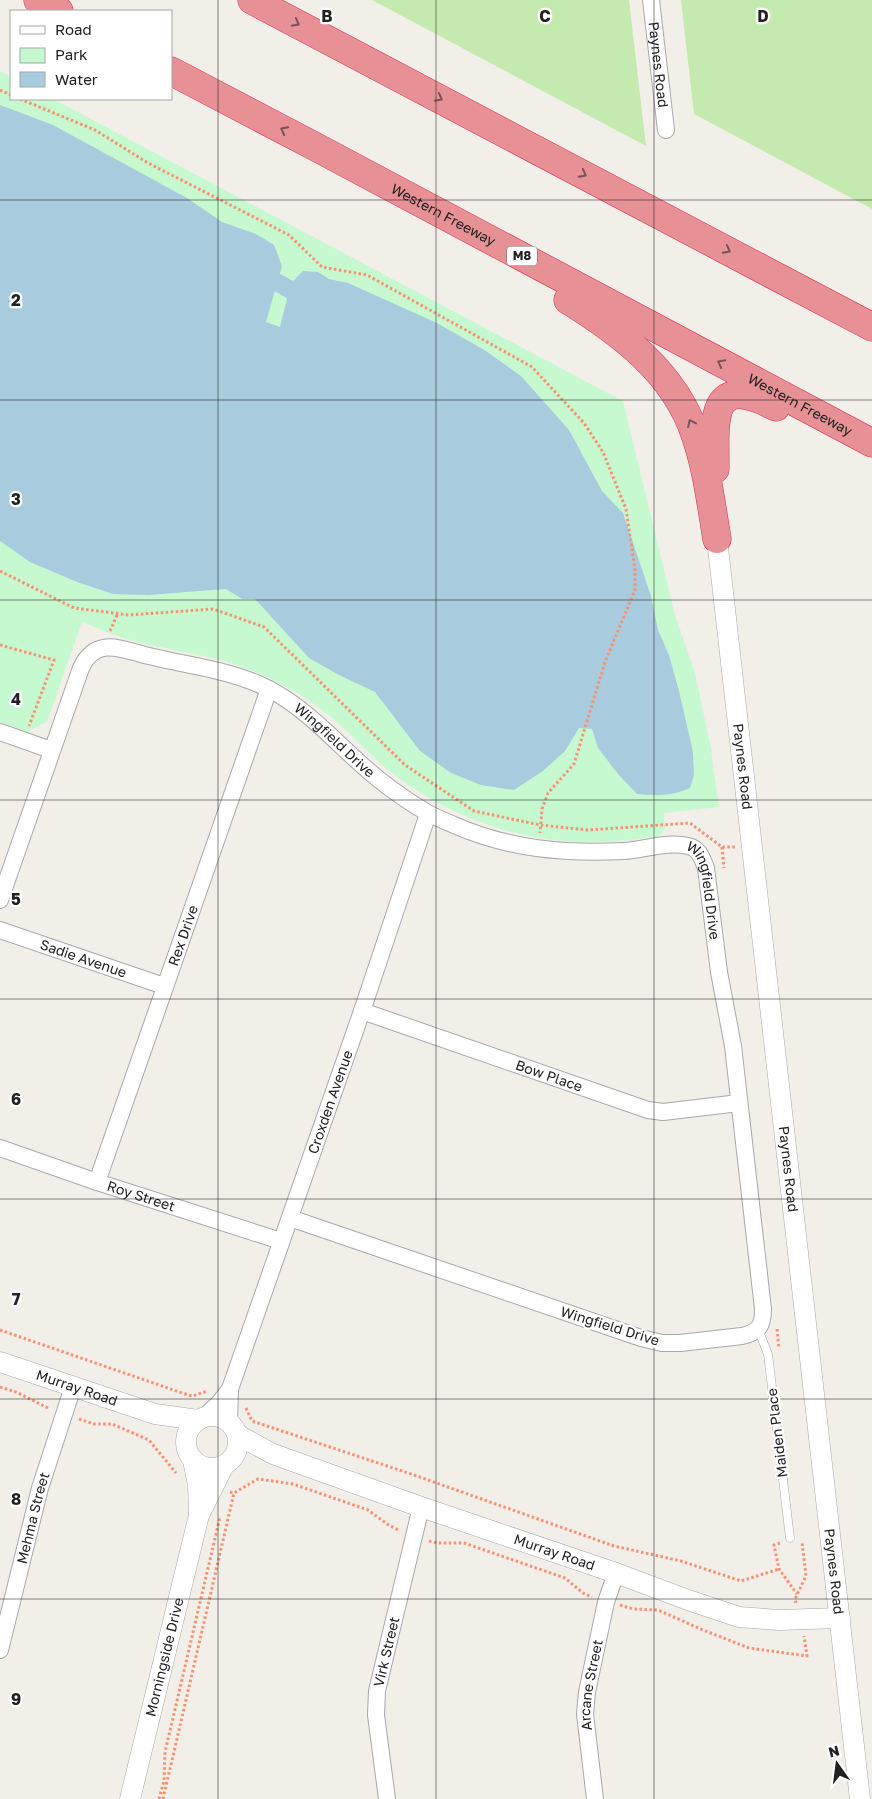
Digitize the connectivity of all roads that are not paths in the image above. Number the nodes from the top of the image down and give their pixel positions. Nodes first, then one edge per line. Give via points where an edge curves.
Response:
1 (38, 0) edge
2 (252, 0) edge
3 (651, 0) edge
4 (57, 10) edge
5 (172, 72) edge
6 (666, 130) dead end
7 (314, 146) junction
8 (872, 327) edge
9 (872, 443) edge
10 (872, 458) edge
11 (717, 539) junction
12 (269, 689) junction
13 (0, 732) edge
14 (52, 750) junction
15 (428, 814) junction
16 (0, 900) edge
17 (0, 930) edge
18 (164, 986) junction
19 (362, 1011) junction
20 (739, 1103) junction
21 (0, 1148) edge
22 (97, 1182) junction
23 (290, 1218) junction
24 (282, 1241) junction
25 (758, 1329) junction
26 (0, 1362) edge
27 (73, 1387) junction
28 (227, 1395) junction
29 (155, 1414) junction
30 (201, 1418) junction
31 (233, 1428) junction
32 (190, 1452) junction
33 (273, 1454) junction
34 (229, 1461) junction
35 (421, 1507) junction
36 (200, 1515) junction
37 (790, 1538) road end
38 (616, 1573) junction
39 (840, 1618) junction
40 (0, 1650) edge
41 (132, 1799) edge
42 (387, 1799) edge
43 (594, 1799) edge
44 (860, 1799) edge

1 - 4 highway
2 -> 8 highway
3 - 6 street, Paynes Road
7 -> 5 highway, Western Freeway / M8
9 -> 7 highway, Western Freeway / M8
11 -> 7 highway via 695,431 670,386 632,344 574,303
10 - 11 highway via 762,400 750,395 730,396 718,408 715,419
11 - 39 street, Paynes Road
12 - 14 street, Wingfield Drive via 224,673 115,647 103,648 92,652 85,660
12 - 15 street, Wingfield Drive via 330,734 376,778
12 - 18 street, Rex Drive
13 - 14 street
14 - 16 street, Wingfield Drive
15 - 19 street, Croxden Avenue
15 - 20 street, Wingfield Drive via 470,832 540,850 583,853 678,845 696,849 706,868
17 - 18 street, Sadie Avenue
18 - 22 street, Rex Drive
19 - 20 street, Bow Place via 648,1110 664,1112
19 - 23 street, Croxden Avenue
20 - 25 street, Wingfield Drive via 763,1309
21 - 22 street, Roy Street
22 - 24 street, Roy Street
23 - 24 street, Croxden Avenue
23 - 25 street, Wingfield Drive via 662,1343 742,1336
24 - 28 street, Croxden Avenue
25 - 37 lane, Maiden Place via 768,1354
26 - 27 street, Murray Road
27 - 29 street, Murray Road
27 - 40 street, Mehma Street via 40,1488
28 - 30 street, Croxden Avenue
28 - 31 street, Croxden Avenue
29 - 30 street, Murray Road
29 - 32 street, Murray Road
30 - 31 street via 213,1415
30 - 32 street via 187,1433
31 - 33 street, Murray Road
31 - 34 street via 237,1451
32 - 34 street via 203,1467 211,1468
32 - 36 street, Morningside Drive via 198,1485
33 - 34 street, Murray Road
33 - 35 street, Murray Road
34 - 36 street, Morningside Drive
35 - 38 street, Murray Road
35 - 42 street, Virk Street via 377,1692 376,1715
36 - 41 street, Morningside Drive
38 - 39 street, Murray Road via 739,1617 779,1620
38 - 43 street, Arcane Street via 606,1602 587,1692 585,1714
39 - 44 street, Paynes Road

